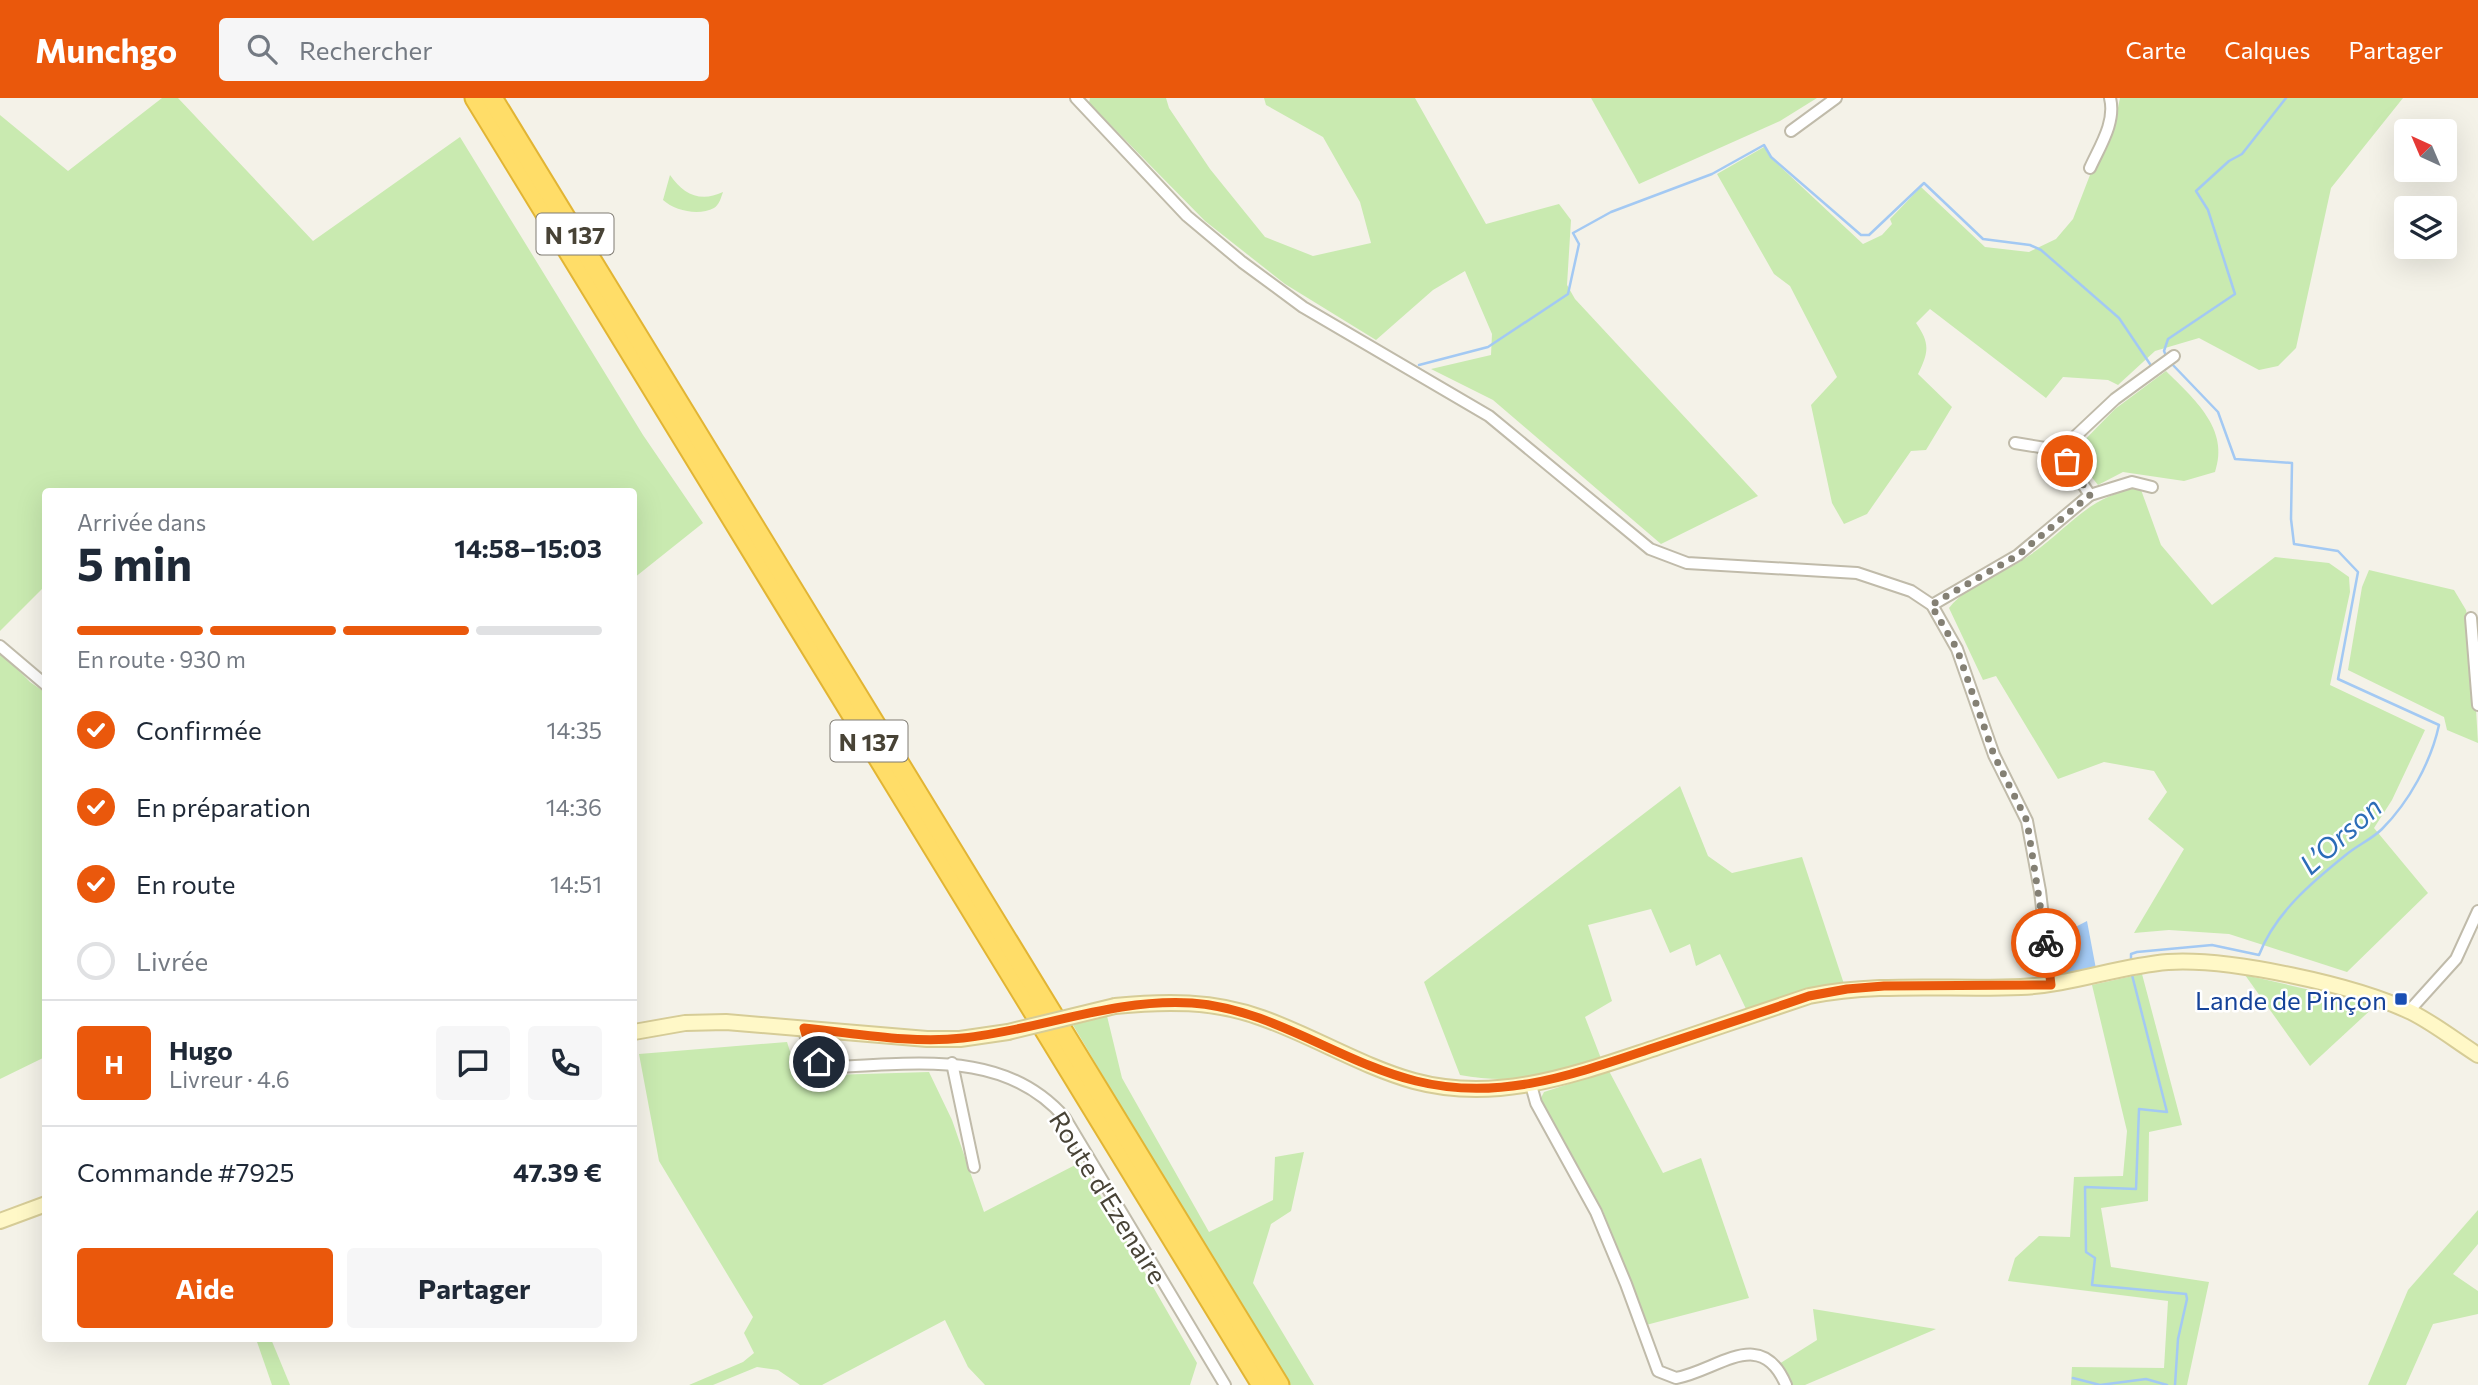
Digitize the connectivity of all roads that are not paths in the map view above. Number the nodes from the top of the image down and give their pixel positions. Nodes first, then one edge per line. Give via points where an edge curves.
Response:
1 (475, 98) edge
2 (492, 98) edge
3 (1076, 98) edge
4 (1836, 98) edge
5 (2110, 98) edge
6 (1791, 131) dead end
7 (2090, 167) dead end
8 (2174, 356) dead end
9 (2015, 443) dead end
10 (2064, 451) junction
11 (2152, 487) dead end
12 (2090, 495) junction
13 (1931, 605) junction
14 (2471, 618) dead end
15 (0, 646) edge
16 (42, 682) edge
17 (2478, 705) edge
18 (2478, 911) edge
19 (2051, 985) junction
20 (2409, 1012) junction
21 (804, 1028) junction
22 (637, 1031) edge
23 (2478, 1055) edge
24 (952, 1063) junction
25 (1531, 1085) junction
26 (974, 1167) dead end
27 (42, 1205) edge
28 (0, 1221) edge
29 (1225, 1385) edge
30 (1262, 1385) edge
31 (1279, 1385) edge
32 (1786, 1385) edge

1 - 30 highway, N 137
2 - 31 highway, N 137
3 - 13 street via 1187,216 1242,261 1303,307 1489,416 1650,550 1687,563 1857,573 1911,591
4 - 6 street
5 - 7 street via 2113,109 2108,129
8 - 10 street via 2115,399
9 - 10 street
10 - 12 street
11 - 12 street via 2132,482
12 - 13 street via 2018,555
13 - 19 street via 1957,649 1994,755 2027,821
14 - 17 street
15 - 16 street
18 - 20 street via 2456,959
19 - 20 street via 2131,968 2197,961 2234,964 2336,987
19 - 25 street via 1847,989 1809,996 1581,1073
20 - 23 street
21 - 22 street via 726,1022
21 - 24 street, Route d'Ezenaire via 812,1056 834,1067
21 - 25 street, bridge via 960,1039 1115,1006 1194,1003 1261,1017 1415,1081 1483,1090
24 - 26 street
24 - 29 street, Route d'Ezenaire via 1002,1075 1041,1096 1065,1118
25 - 32 street via 1536,1103 1596,1212 1658,1371 1676,1378 1733,1357 1755,1354 1771,1362
27 - 28 street

